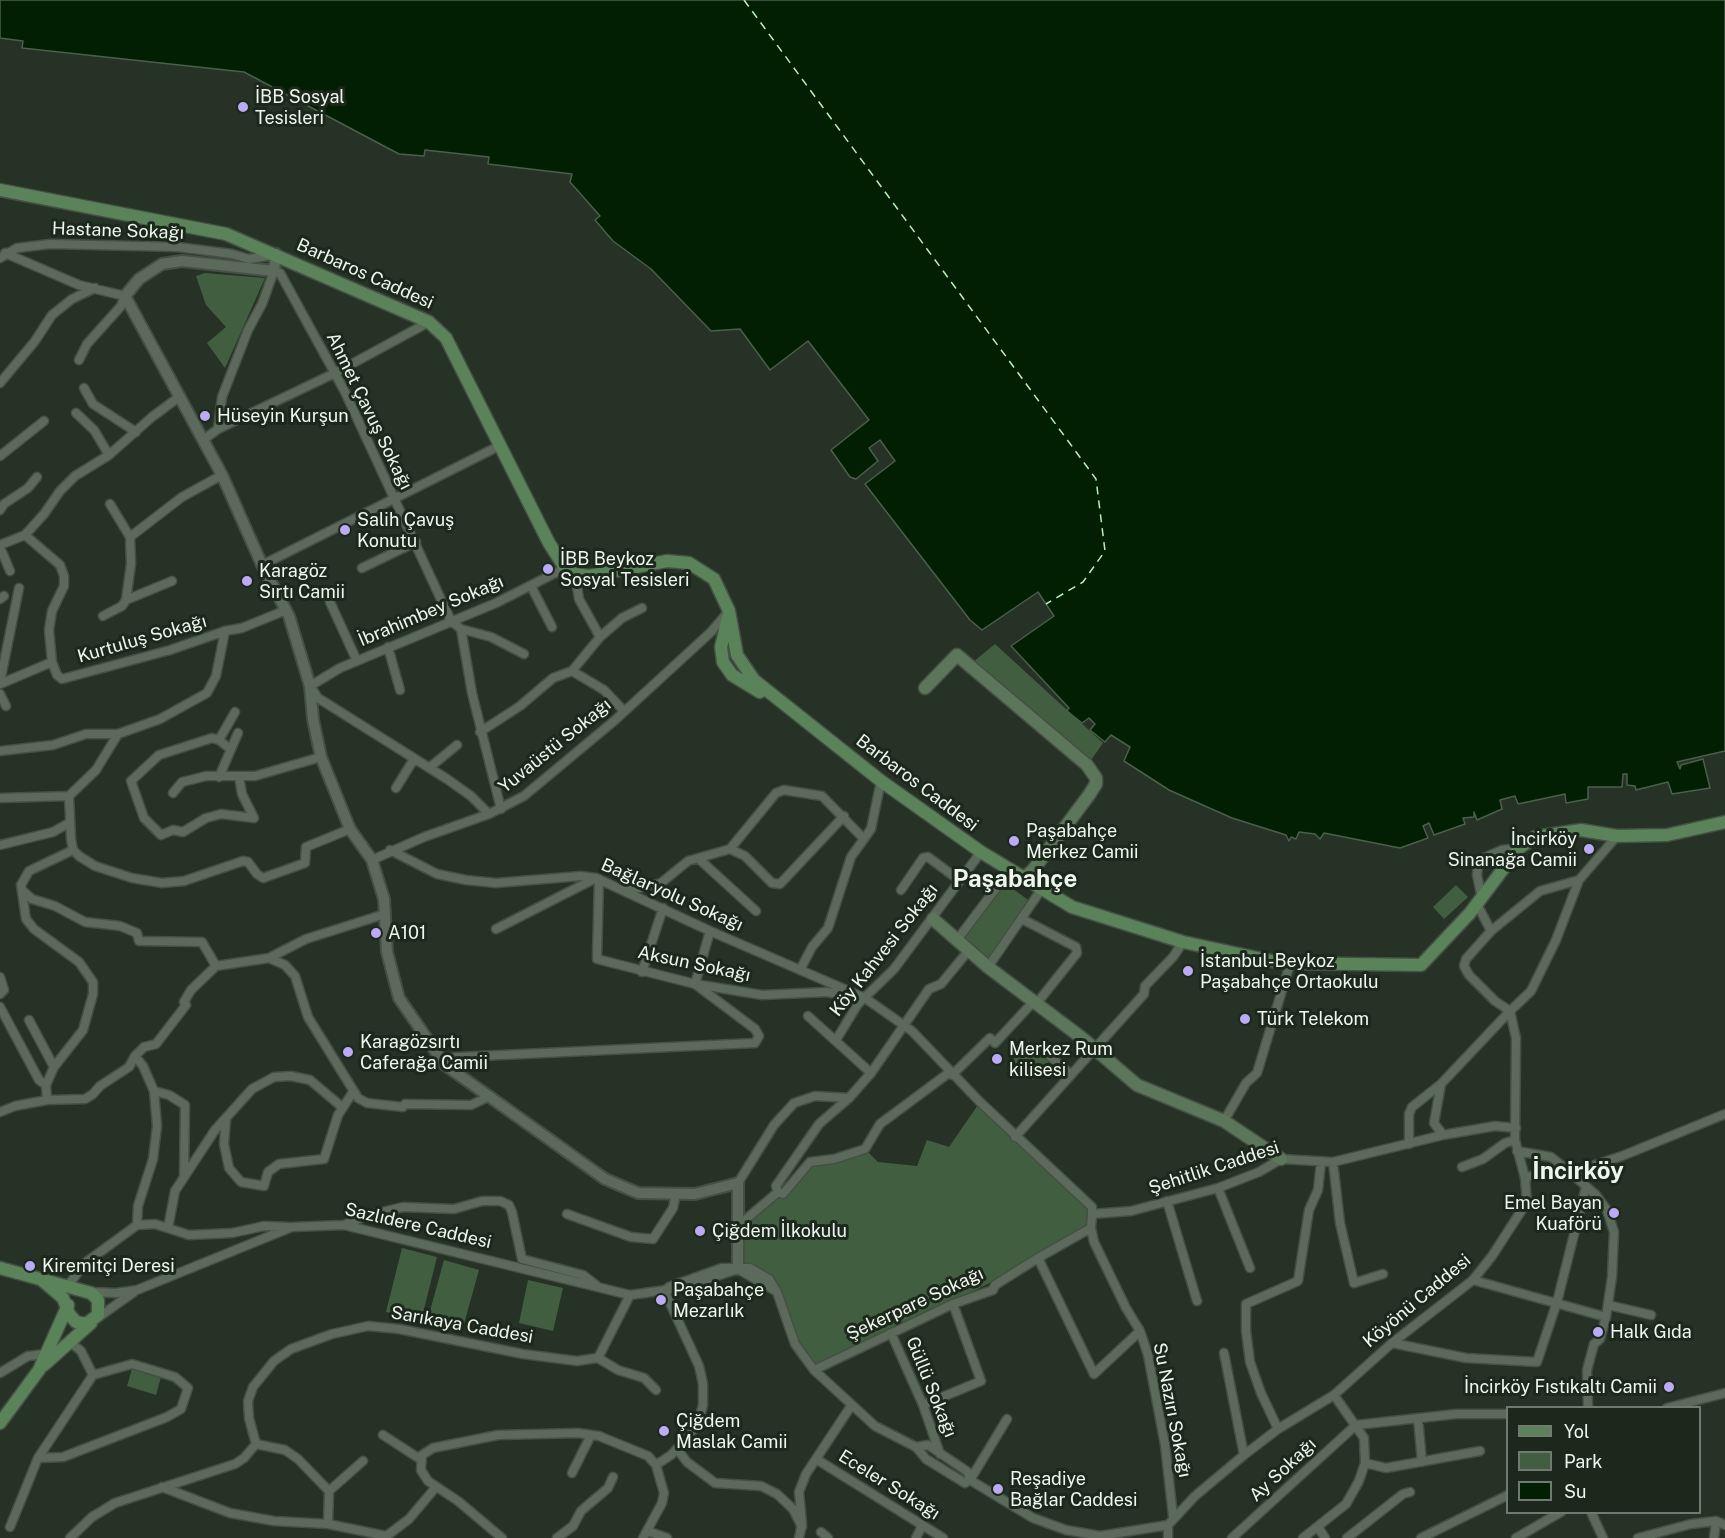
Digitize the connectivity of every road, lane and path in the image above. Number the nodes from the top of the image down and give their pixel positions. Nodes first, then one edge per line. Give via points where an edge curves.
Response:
1 (0, 190) edge
2 (251, 244) junction
3 (232, 254) junction
4 (276, 254) junction
5 (2, 255) edge
6 (274, 271) junction
7 (96, 288) junction
8 (125, 296) junction
9 (429, 322) junction
10 (79, 360) dead end
11 (335, 373) junction
12 (0, 383) edge
13 (84, 388) dead end
14 (179, 398) junction
15 (76, 413) dead end
16 (44, 422) dead end
17 (218, 429) junction
18 (136, 432) junction
19 (203, 440) junction
20 (501, 445) junction
21 (109, 455) junction
22 (0, 456) edge
23 (222, 475) junction
24 (37, 477) dead end
25 (392, 498) junction
26 (110, 504) dead end
27 (0, 510) edge
28 (25, 535) junction
29 (129, 537) junction
30 (416, 542) junction
31 (0, 546) edge
32 (262, 565) junction
33 (362, 568) dead end
34 (10, 571) dead end
35 (570, 571) junction
36 (172, 581) dead end
37 (531, 586) junction
38 (19, 588) dead end
39 (126, 600) junction
40 (330, 602) dead end
41 (642, 608) dead end
42 (286, 610) junction
43 (729, 611) junction
44 (103, 616) dead end
45 (451, 621) junction
46 (552, 627) dead end
47 (460, 629) junction
48 (225, 631) junction
49 (600, 638) junction
50 (388, 647) junction
51 (524, 654) dead end
52 (357, 661) junction
53 (52, 662) junction
54 (572, 671) junction
55 (0, 683) edge
56 (310, 686) junction
57 (925, 688) dead end
58 (400, 690) dead end
59 (0, 694) edge
60 (6, 706) dead end
61 (624, 711) junction
62 (235, 712) dead end
63 (480, 732) junction
64 (237, 733) dead end
65 (118, 734) junction
66 (219, 740) junction
67 (457, 745) dead end
68 (229, 748) junction
69 (0, 751) edge
70 (321, 757) junction
71 (414, 759) junction
72 (429, 768) junction
73 (219, 777) junction
74 (239, 777) junction
75 (881, 781) junction
76 (396, 788) dead end
77 (173, 793) dead end
78 (69, 796) junction
79 (0, 798) edge
80 (501, 809) junction
81 (489, 814) junction
82 (844, 816) junction
83 (1725, 822) edge
84 (69, 823) junction
85 (350, 829) junction
86 (1617, 836) junction
87 (863, 838) junction
88 (0, 845) edge
89 (1520, 848) junction
90 (730, 849) junction
91 (74, 850) junction
92 (390, 850) junction
93 (981, 852) junction
94 (372, 860) junction
95 (699, 860) junction
96 (1009, 871) junction
97 (597, 878) junction
98 (1023, 879) junction
99 (959, 880) junction
100 (1579, 880) junction
101 (901, 890) dead end
102 (1041, 890) junction
103 (23, 891) junction
104 (626, 891) junction
105 (1480, 901) junction
106 (663, 908) junction
107 (756, 911) dead end
108 (385, 914) junction
109 (933, 919) junction
110 (1022, 919) junction
111 (496, 929) dead end
112 (1491, 931) junction
113 (710, 932) junction
114 (957, 940) junction
115 (1184, 942) junction
116 (969, 950) junction
117 (269, 958) junction
118 (1290, 964) junction
119 (216, 966) junction
120 (988, 967) junction
121 (800, 970) junction
122 (642, 972) junction
123 (0, 977) edge
124 (695, 984) junction
125 (0, 994) edge
126 (865, 998) junction
127 (1035, 1002) junction
128 (0, 1007) edge
129 (1510, 1011) junction
130 (808, 1016) dead end
131 (29, 1020) dead end
132 (903, 1025) junction
133 (836, 1040) junction
134 (1093, 1047) junction
135 (1043, 1050) dead end
136 (135, 1056) junction
137 (438, 1058) junction
138 (54, 1067) junction
139 (871, 1073) junction
140 (951, 1073) junction
141 (1070, 1074) junction
142 (1441, 1084) junction
143 (46, 1085) junction
144 (154, 1091) junction
145 (353, 1092) junction
146 (490, 1096) junction
147 (849, 1098) junction
148 (47, 1100) junction
149 (342, 1107) junction
150 (0, 1112) edge
151 (1725, 1114) edge
152 (226, 1119) junction
153 (1224, 1121) junction
154 (1515, 1128) junction
155 (1443, 1135) junction
156 (1015, 1137) junction
157 (1515, 1140) junction
158 (1409, 1144) junction
159 (1517, 1151) junction
160 (1281, 1159) junction
161 (1321, 1162) junction
162 (1333, 1162) junction
163 (1562, 1166) junction
164 (1462, 1167) dead end
165 (1571, 1173) junction
166 (184, 1176) junction
167 (1526, 1178) junction
168 (738, 1183) junction
169 (1586, 1187) junction
170 (1218, 1188) junction
171 (778, 1192) junction
172 (676, 1194) junction
173 (1167, 1201) junction
174 (567, 1214) dead end
175 (1092, 1214) junction
176 (137, 1225) junction
177 (344, 1225) junction
178 (738, 1226) junction
179 (292, 1227) junction
180 (168, 1228) junction
181 (1091, 1228) junction
182 (1038, 1258) junction
183 (1250, 1268) dead end
184 (738, 1269) junction
185 (4, 1271) edge
186 (1383, 1274) dead end
187 (1473, 1280) junction
188 (43, 1281) junction
189 (67, 1287) junction
190 (600, 1288) junction
191 (137, 1290) junction
192 (664, 1290) junction
193 (86, 1291) junction
194 (630, 1295) junction
195 (1197, 1301) dead end
196 (1557, 1302) junction
197 (953, 1304) junction
198 (1608, 1305) junction
199 (68, 1309) junction
200 (1651, 1315) dead end
201 (1606, 1317) junction
202 (96, 1319) junction
203 (1140, 1331) junction
204 (891, 1333) junction
205 (70, 1342) junction
206 (1392, 1343) junction
207 (1224, 1353) dead end
208 (46, 1354) junction
209 (598, 1358) junction
210 (39, 1370) junction
211 (814, 1370) junction
212 (0, 1373) edge
213 (93, 1375) junction
214 (656, 1390) dead end
215 (1725, 1393) edge
216 (1334, 1395) junction
217 (923, 1405) junction
218 (851, 1406) junction
219 (1588, 1406) edge
220 (1671, 1406) edge
221 (1506, 1414) edge
222 (1418, 1418) junction
223 (1007, 1419) dead end
224 (0, 1423) edge
225 (1356, 1425) junction
226 (1278, 1429) junction
227 (383, 1435) dead end
228 (591, 1435) junction
229 (256, 1444) junction
230 (916, 1448) junction
231 (677, 1449) junction
232 (1480, 1451) dead end
233 (940, 1454) junction
234 (1244, 1455) junction
235 (38, 1458) junction
236 (420, 1459) junction
237 (816, 1459) junction
238 (363, 1461) dead end
239 (1422, 1462) junction
240 (1365, 1463) junction
241 (656, 1465) junction
242 (572, 1473) dead end
243 (613, 1477) dead end
244 (970, 1480) junction
245 (162, 1486) junction
246 (436, 1487) junction
247 (329, 1491) junction
248 (1410, 1492) dead end
249 (1506, 1496) edge
250 (1558, 1514) edge
251 (1592, 1514) edge
252 (1173, 1516) junction
253 (1716, 1521) junction
254 (328, 1524) junction
255 (1725, 1525) edge
256 (922, 1526) junction
257 (1168, 1526) junction
258 (10, 1527) dead end
259 (802, 1527) junction
260 (1318, 1527) junction
261 (645, 1535) edge
262 (385, 1537) edge
263 (70, 1538) edge
264 (502, 1538) edge
265 (557, 1538) edge
266 (667, 1538) edge
267 (798, 1538) edge
268 (916, 1538) edge
269 (943, 1538) edge
270 (1168, 1538) edge
271 (1232, 1538) edge
272 (1304, 1538) edge
273 (1325, 1538) edge
274 (1347, 1538) edge
275 (1421, 1538) edge
276 (1516, 1538) edge
277 (1603, 1538) edge
278 (1638, 1538) edge
279 (1714, 1538) edge

1 - 2 main road, Barbaros Caddesi via 226,234
2 - 3 street
2 - 4 main road, Barbaros Caddesi
3 - 4 street, Hastane Sokağı via 249,259
3 - 5 street, Hastane Sokağı via 178,248 51,244 17,248
4 - 6 street
4 - 9 main road, Barbaros Caddesi
5 - 7 street
6 - 8 street via 182,261 162,264 139,279
6 - 11 street, Ahmet Çavuş Sokağı via 280,273
6 - 17 street via 222,398
7 - 8 street
7 - 12 street via 72,299 52,315
8 - 10 street
8 - 14 street
9 - 11 street
9 - 20 main road, Barbaros Caddesi via 446,338
11 - 17 street
11 - 25 street, Ahmet Çavuş Sokağı
13 - 18 street via 93,404
14 - 18 street
14 - 19 street
15 - 21 street via 94,430
16 - 22 street
17 - 19 street
18 - 21 street
19 - 23 street
20 - 25 street
20 - 35 main road, Barbaros Caddesi via 549,543
21 - 28 street via 75,476
23 - 29 street via 182,497
23 - 32 street
24 - 27 street
25 - 30 street, Ahmet Çavuş Sokağı
25 - 32 street
26 - 29 street
28 - 31 street
28 - 53 street, Kurtuluş Sokağı via 60,565 64,576 49,630
29 - 39 street via 131,564
30 - 33 street
30 - 45 street, Ahmet Çavuş Sokağı
31 - 34 street
32 - 42 street
35 - 37 street, İbrahimbey Sokağı
35 - 43 main road via 589,576 667,561 689,563 714,579
35 - 49 street via 579,599
36 - 39 street
37 - 45 street, İbrahimbey Sokağı
37 - 46 street
38 - 55 street
39 - 44 street
40 - 52 street
41 - 49 street via 622,618
42 - 48 street, Kurtuluş Sokağı
42 - 56 street
43 - 61 street, Yuvaüstü Sokağı via 711,633
43 - 75 main road, Barbaros Caddesi via 722,640 723,662 732,675 777,698
45 - 47 street, Ahmet Çavuş Sokağı
45 - 50 street, İbrahimbey Sokağı
47 - 51 street via 491,637
47 - 63 street
48 - 53 street, Kurtuluş Sokağı via 62,679
48 - 65 street via 216,676 207,693 160,718
49 - 54 street
50 - 52 street, İbrahimbey Sokağı
50 - 58 street
52 - 56 street, İbrahimbey Sokağı
53 - 55 street
54 - 61 street via 604,690
54 - 63 street via 553,678
56 - 70 street via 312,719
56 - 71 street via 318,698
57 - 98 main road via 957,655 1093,772 1096,784 1089,795
59 - 60 street
61 - 80 street, Yuvaüstü Sokağı via 530,791
62 - 66 street
63 - 80 street
64 - 68 street
65 - 69 street via 86,734 53,745
65 - 78 street via 96,770
66 - 68 street
66 - 74 street via 212,738 159,755 131,781 144,818 161,835 173,830 183,832 221,814 254,818 242,794
67 - 72 street
68 - 73 street
70 - 74 street
70 - 85 street
71 - 72 street
71 - 76 street
72 - 81 street via 471,796
73 - 74 street
73 - 77 street via 182,782
75 - 87 street via 871,830
75 - 93 main road, Barbaros Caddesi
78 - 79 street
78 - 84 street
80 - 81 street, Yuvaüstü Sokağı
81 - 92 street, Yuvaüstü Sokağı
82 - 87 street
82 - 90 street via 815,793 784,790 776,793
82 - 90 street via 780,884 772,883 745,856
83 - 86 main road via 1666,835
84 - 88 street via 53,832
84 - 91 street
85 - 91 street via 306,847 305,863 263,878 243,861 184,881 162,883 95,866
85 - 94 street
86 - 89 main road via 1581,830 1555,833 1535,837
86 - 100 street
87 - 121 street via 851,857 828,927
89 - 105 main road, Barbaros Caddesi
89 - 105 street via 1484,858 1477,875
90 - 95 street
91 - 103 street via 28,871 21,885
92 - 94 street, Yuvaüstü Sokağı
92 - 97 street, Bağlaryolu Sokağı via 437,874 466,880 495,883
93 - 96 main road, Barbaros Caddesi
93 - 99 street, Köy Kahvesi Sokağı
94 - 108 street
95 - 104 street via 682,864 661,883
95 - 107 street
96 - 98 main road, Barbaros Caddesi
96 - 114 street
97 - 104 street, Bağlaryolu Sokağı
97 - 111 street
97 - 122 street, Aksun Sokağı via 597,959
98 - 102 main road, Barbaros Caddesi
99 - 101 street via 928,857 923,858
99 - 109 street, Köy Kahvesi Sokağı
100 - 112 street via 1540,891
100 - 129 street via 1531,991
102 - 110 street
102 - 115 main road, Barbaros Caddesi via 1072,907
103 - 119 street via 32,899 85,922 120,926 137,933 139,941 202,942
103 - 138 street via 26,919 79,962 93,982 83,1030
104 - 106 street, Bağlaryolu Sokağı
105 - 112 street
105 - 118 main road, Barbaros Caddesi via 1421,965
106 - 113 street, Bağlaryolu Sokağı
106 - 122 street
108 - 117 street via 306,939
108 - 137 street via 387,952 399,999
109 - 114 main road
109 - 126 street, Köy Kahvesi Sokağı via 894,969
110 - 120 street
110 - 127 street via 1076,947 1077,953
112 - 129 street via 1464,966 1495,1001
113 - 121 street, Bağlaryolu Sokağı
113 - 124 street
114 - 116 main road
115 - 118 main road, Barbaros Caddesi
115 - 134 street via 1145,986 1144,994
116 - 120 main road
116 - 132 street via 941,984 929,989
117 - 119 street
117 - 145 street via 285,965 295,976 308,1017
118 - 153 street via 1257,1073 1246,1083
119 - 136 street via 191,990 186,1005 156,1044 144,1047
120 - 127 main road
121 - 126 street, Bağlaryolu Sokağı
122 - 124 street, Aksun Sokağı
123 - 125 street via 4,990
124 - 126 street, Aksun Sokağı via 762,995 827,992
124 - 137 street via 755,1029 759,1036 755,1042
126 - 132 street
126 - 133 street, Köy Kahvesi Sokağı
127 - 134 main road
127 - 140 street via 995,1044 990,1038
128 - 143 street via 39,1080
129 - 142 street
129 - 154 street, Köyönü Caddesi via 1516,1038
130 - 133 street
131 - 138 street
132 - 139 street
132 - 140 street
133 - 139 street
134 - 141 street
134 - 153 main road via 1137,1085
135 - 141 street
136 - 144 street
136 - 148 street via 129,1067 85,1099
137 - 146 street
138 - 143 street
139 - 147 street
140 - 156 street
140 - 171 street via 880,1124 865,1149 810,1162 783,1194
141 - 156 street
142 - 155 street via 1434,1123
142 - 158 street via 1412,1107
143 - 148 street
144 - 166 street via 185,1105
144 - 176 street via 156,1140 138,1206
145 - 146 street via 367,1103 403,1107 471,1105
145 - 149 street
146 - 172 street via 605,1179 638,1193
147 - 168 street via 815,1096 794,1103 774,1125
147 - 171 street via 819,1124 776,1186
148 - 150 street
149 - 152 street via 310,1080 274,1077 252,1089
149 - 152 street via 324,1159 279,1164 268,1172 264,1186 241,1182 229,1168 224,1144
151 - 165 street
152 - 166 street
153 - 160 main road
154 - 155 street, Şehitlik Caddesi via 1495,1126
154 - 157 street, Köyönü Caddesi
155 - 158 street, Şehitlik Caddesi
156 - 175 street via 1092,1207
157 - 159 street, Köyönü Caddesi
157 - 164 street
158 - 162 street, Şehitlik Caddesi
159 - 163 street via 1551,1157
159 - 167 street, Köyönü Caddesi
160 - 161 street, Şehitlik Caddesi
160 - 170 street, Şehitlik Caddesi
161 - 162 street, Şehitlik Caddesi
161 - 226 street via 1298,1281 1246,1304 1250,1362
162 - 186 street via 1354,1283
163 - 165 street
163 - 167 street
165 - 169 street
166 - 180 street via 175,1191
167 - 187 street, Köyönü Caddesi via 1527,1202
168 - 172 street via 695,1194
168 - 178 street
169 - 196 street
169 - 198 street via 1607,1210 1614,1232
170 - 173 street, Şehitlik Caddesi
170 - 183 street
171 - 178 street
172 - 174 street via 673,1208 653,1239 631,1237
173 - 175 street, Şehitlik Caddesi via 1131,1211
173 - 195 street
175 - 181 street, Su Nazırı Sokağı
176 - 180 street
176 - 189 street via 85,1263
177 - 179 street, Sazlıdere Caddesi
177 - 190 street, Sazlıdere Caddesi
177 - 190 street via 366,1215 403,1207 454,1209 482,1201 500,1201 512,1212 522,1259 583,1275
178 - 184 street
179 - 180 street via 264,1226 232,1233 189,1235
179 - 191 street, Sazlıdere Caddesi
181 - 182 street, Şekerpare Sokağı
181 - 203 street, Su Nazırı Sokağı via 1097,1250
182 - 197 street, Şekerpare Sokağı via 993,1290
182 - 203 street via 1094,1374
184 - 192 street, Sazlıdere Caddesi
184 - 211 street via 750,1268 765,1276 777,1292 795,1344
185 - 188 main road
187 - 196 street
187 - 206 street, Köyönü Caddesi
188 - 189 main road
188 - 199 main road via 63,1298
189 - 193 main road
190 - 194 street, Sazlıdere Caddesi
191 - 193 street, Sazlıdere Caddesi
191 - 202 street, Sazlıdere Caddesi
192 - 194 street, Sazlıdere Caddesi
192 - 231 street via 687,1336 703,1384 698,1423
193 - 199 main road via 72,1296
193 - 202 main road via 98,1300 100,1310
194 - 209 street
196 - 201 street
196 - 206 street via 1537,1362 1466,1358
197 - 204 street, Şekerpare Sokağı
197 - 217 street via 981,1381
198 - 200 street
198 - 201 street
199 - 202 main road via 76,1322 86,1324
199 - 208 main road
201 - 219 street via 1587,1370
202 - 205 main road
203 - 252 street, Su Nazırı Sokağı via 1165,1446
204 - 211 street, Şekerpare Sokağı
204 - 217 street, Güllü Sokağı
205 - 210 main road
205 - 213 street via 81,1351
206 - 216 street, Köyönü Caddesi
207 - 234 street
208 - 210 main road
208 - 212 street via 28,1356
209 - 214 street via 618,1370 644,1378
209 - 229 street, Sarıkaya Caddesi via 577,1361 462,1344 399,1329 356,1327 291,1349 259,1377 249,1401
210 - 224 main road
211 - 218 street
213 - 235 street
213 - 235 street via 132,1364 175,1377 188,1388 181,1409 167,1417 63,1457
215 - 220 street
216 - 225 street
216 - 226 street, Köyönü Caddesi
217 - 233 street, Güllü Sokağı
218 - 230 street via 875,1426
218 - 237 street
221 - 222 street
222 - 225 street
222 - 239 street
223 - 244 street
225 - 240 street via 1364,1438
225 - 271 street, Ay Sokağı
226 - 234 street, Köyönü Caddesi
227 - 236 street
228 - 236 street via 498,1435 433,1448
228 - 241 street via 648,1456
228 - 242 street
229 - 245 street via 235,1464
229 - 247 street via 285,1450
230 - 233 street via 928,1445
230 - 244 street via 926,1459 965,1483
231 - 241 street
231 - 259 street via 687,1462 715,1483 761,1486 777,1494 793,1509
232 - 239 street
233 - 244 street via 968,1472
234 - 252 street, Köyönü Caddesi
235 - 258 street
236 - 246 street via 424,1477
237 - 256 street, Eceler Sokağı
237 - 259 street via 799,1492
238 - 247 street
239 - 240 street via 1386,1468
240 - 260 street via 1346,1504
241 - 261 street via 664,1493
243 - 265 street via 608,1488
244 - 257 street via 1033,1518 1066,1530 1100,1536
245 - 254 street via 230,1514
245 - 263 street via 115,1503 92,1517
246 - 262 street via 409,1519
246 - 264 street
247 - 254 street
248 - 274 street
249 - 275 street
250 - 276 street
251 - 277 street
252 - 257 street, Köyönü Caddesi
253 - 255 street
253 - 278 street
253 - 279 street
254 - 262 street
256 - 268 street
256 - 269 street, Eceler Sokağı
257 - 270 street
259 - 267 street
260 - 272 street
260 - 273 street
261 - 266 street

